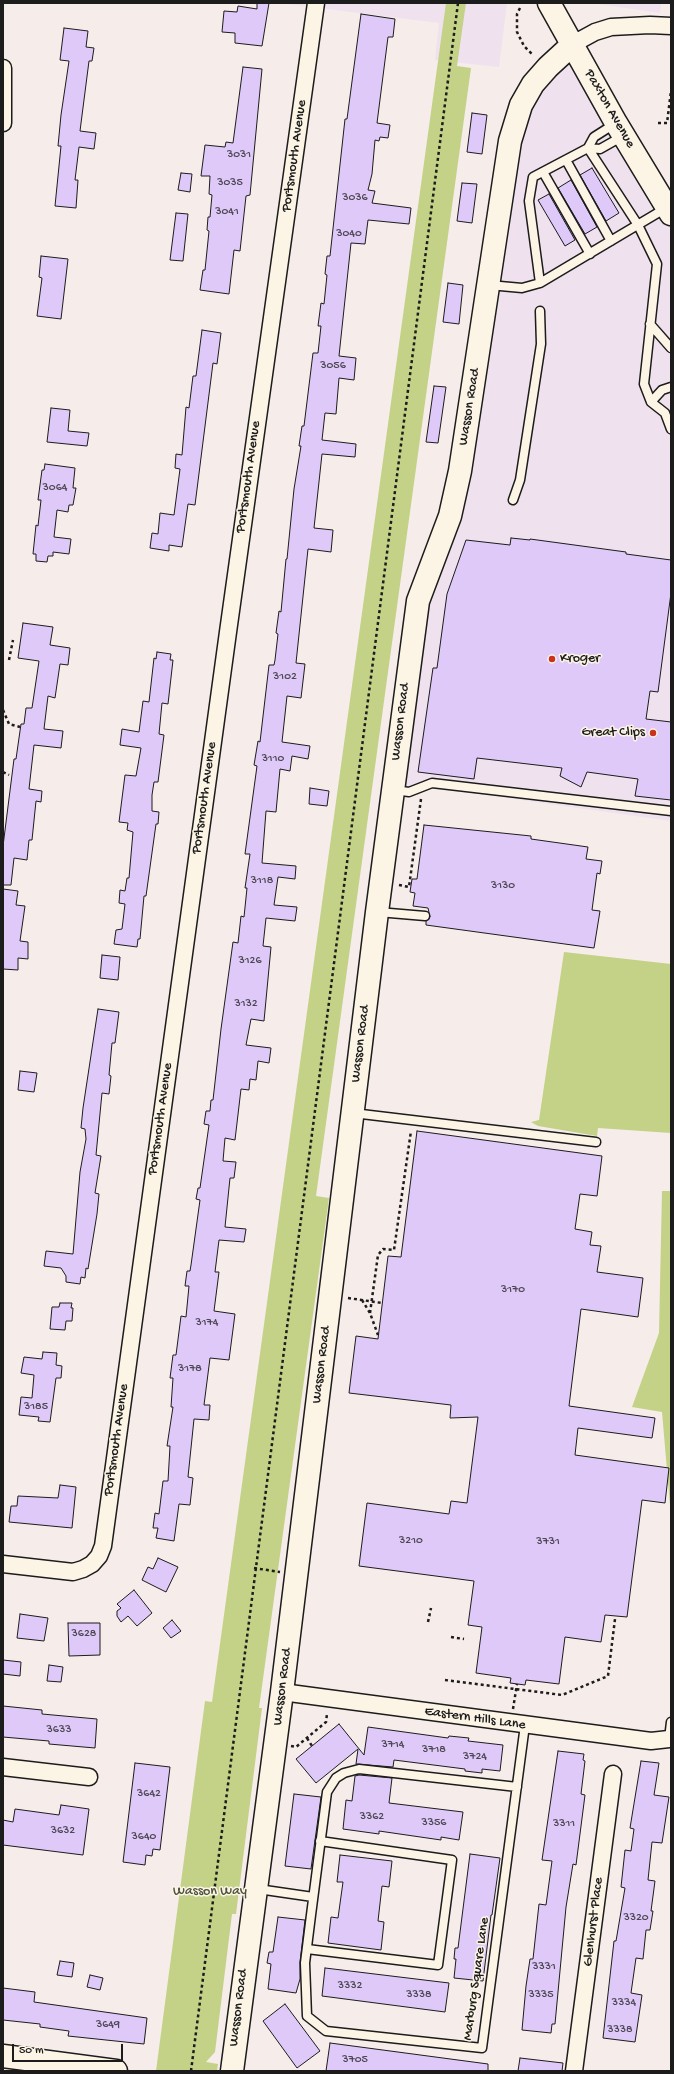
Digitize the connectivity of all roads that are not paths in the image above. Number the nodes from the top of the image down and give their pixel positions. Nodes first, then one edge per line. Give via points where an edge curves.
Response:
1 (316, 3) edge
2 (549, 3) edge
3 (671, 26) edge
4 (574, 44) junction
5 (3, 68) edge
6 (3, 119) edge
7 (3, 123) edge
8 (620, 129) junction
9 (588, 148) junction
10 (566, 160) junction
11 (543, 172) junction
12 (669, 211) edge
13 (638, 225) junction
14 (611, 241) junction
15 (590, 254) junction
16 (540, 283) junction
17 (489, 284) junction
18 (540, 311) dead end
19 (650, 324) junction
20 (671, 348) edge
21 (671, 387) edge
22 (651, 402) junction
23 (671, 429) edge
24 (514, 500) dead end
25 (393, 790) junction
26 (671, 811) edge
27 (377, 912) junction
28 (425, 916) dead end
29 (352, 1113) junction
30 (596, 1142) dead end
31 (3, 1564) edge
32 (282, 1692) junction
33 (671, 1722) edge
34 (525, 1725) junction
35 (670, 1739) edge
36 (3, 1767) edge
37 (613, 1774) dead end
38 (89, 1777) dead end
39 (516, 1787) junction
40 (320, 1841) junction
41 (255, 1889) junction
42 (313, 1897) junction
43 (307, 1949) junction
44 (3, 2056) edge
45 (116, 2071) edge
46 (232, 2071) edge
47 (574, 2071) edge

1 - 31 street, Portsmouth Avenue via 226,640 103,1546 99,1556 83,1569 68,1571
2 - 4 street, Paxton Avenue
3 - 4 street via 611,27 595,32
4 - 8 street, Paxton Avenue
4 - 17 street, Wasson Road via 533,84 521,105 510,141
5 - 6 street
6 - 7 street
8 - 9 lane via 594,137
8 - 9 lane via 600,149
8 - 12 street, Paxton Avenue
9 - 10 lane
9 - 13 lane
10 - 11 lane
10 - 14 lane
11 - 15 lane
11 - 16 lane via 533,177 529,201
12 - 13 lane
13 - 14 lane
13 - 19 lane via 657,264
14 - 15 lane
15 - 16 lane
16 - 17 lane via 522,288
17 - 25 street, Wasson Road via 460,471 450,516 418,601
18 - 24 lane via 541,344 520,480
19 - 20 lane
19 - 22 lane via 644,384
21 - 22 lane via 662,390
22 - 23 lane via 665,413
25 - 26 lane via 409,792 432,783
25 - 27 street, Wasson Road
27 - 28 lane
27 - 29 street, Wasson Road
29 - 30 lane
29 - 32 street, Wasson Road
32 - 34 street, Eastern Hills Lane
32 - 41 street, Wasson Road
33 - 35 lane
34 - 35 street, Eastern Hills Lane via 651,1741
34 - 39 lane, Marburg Square Lane
36 - 38 street
37 - 47 street, Glenhurst Place
39 - 40 lane, Marburg Square Lane via 359,1769 344,1773 336,1778 327,1792
39 - 43 lane, Marburg Square Lane via 482,2048 326,2030 307,2016
40 - 42 lane, Marburg Square Lane
40 - 43 lane via 452,1860 438,1965
41 - 42 lane
41 - 46 street, Wasson Road
42 - 43 lane, Marburg Square Lane
44 - 45 street

